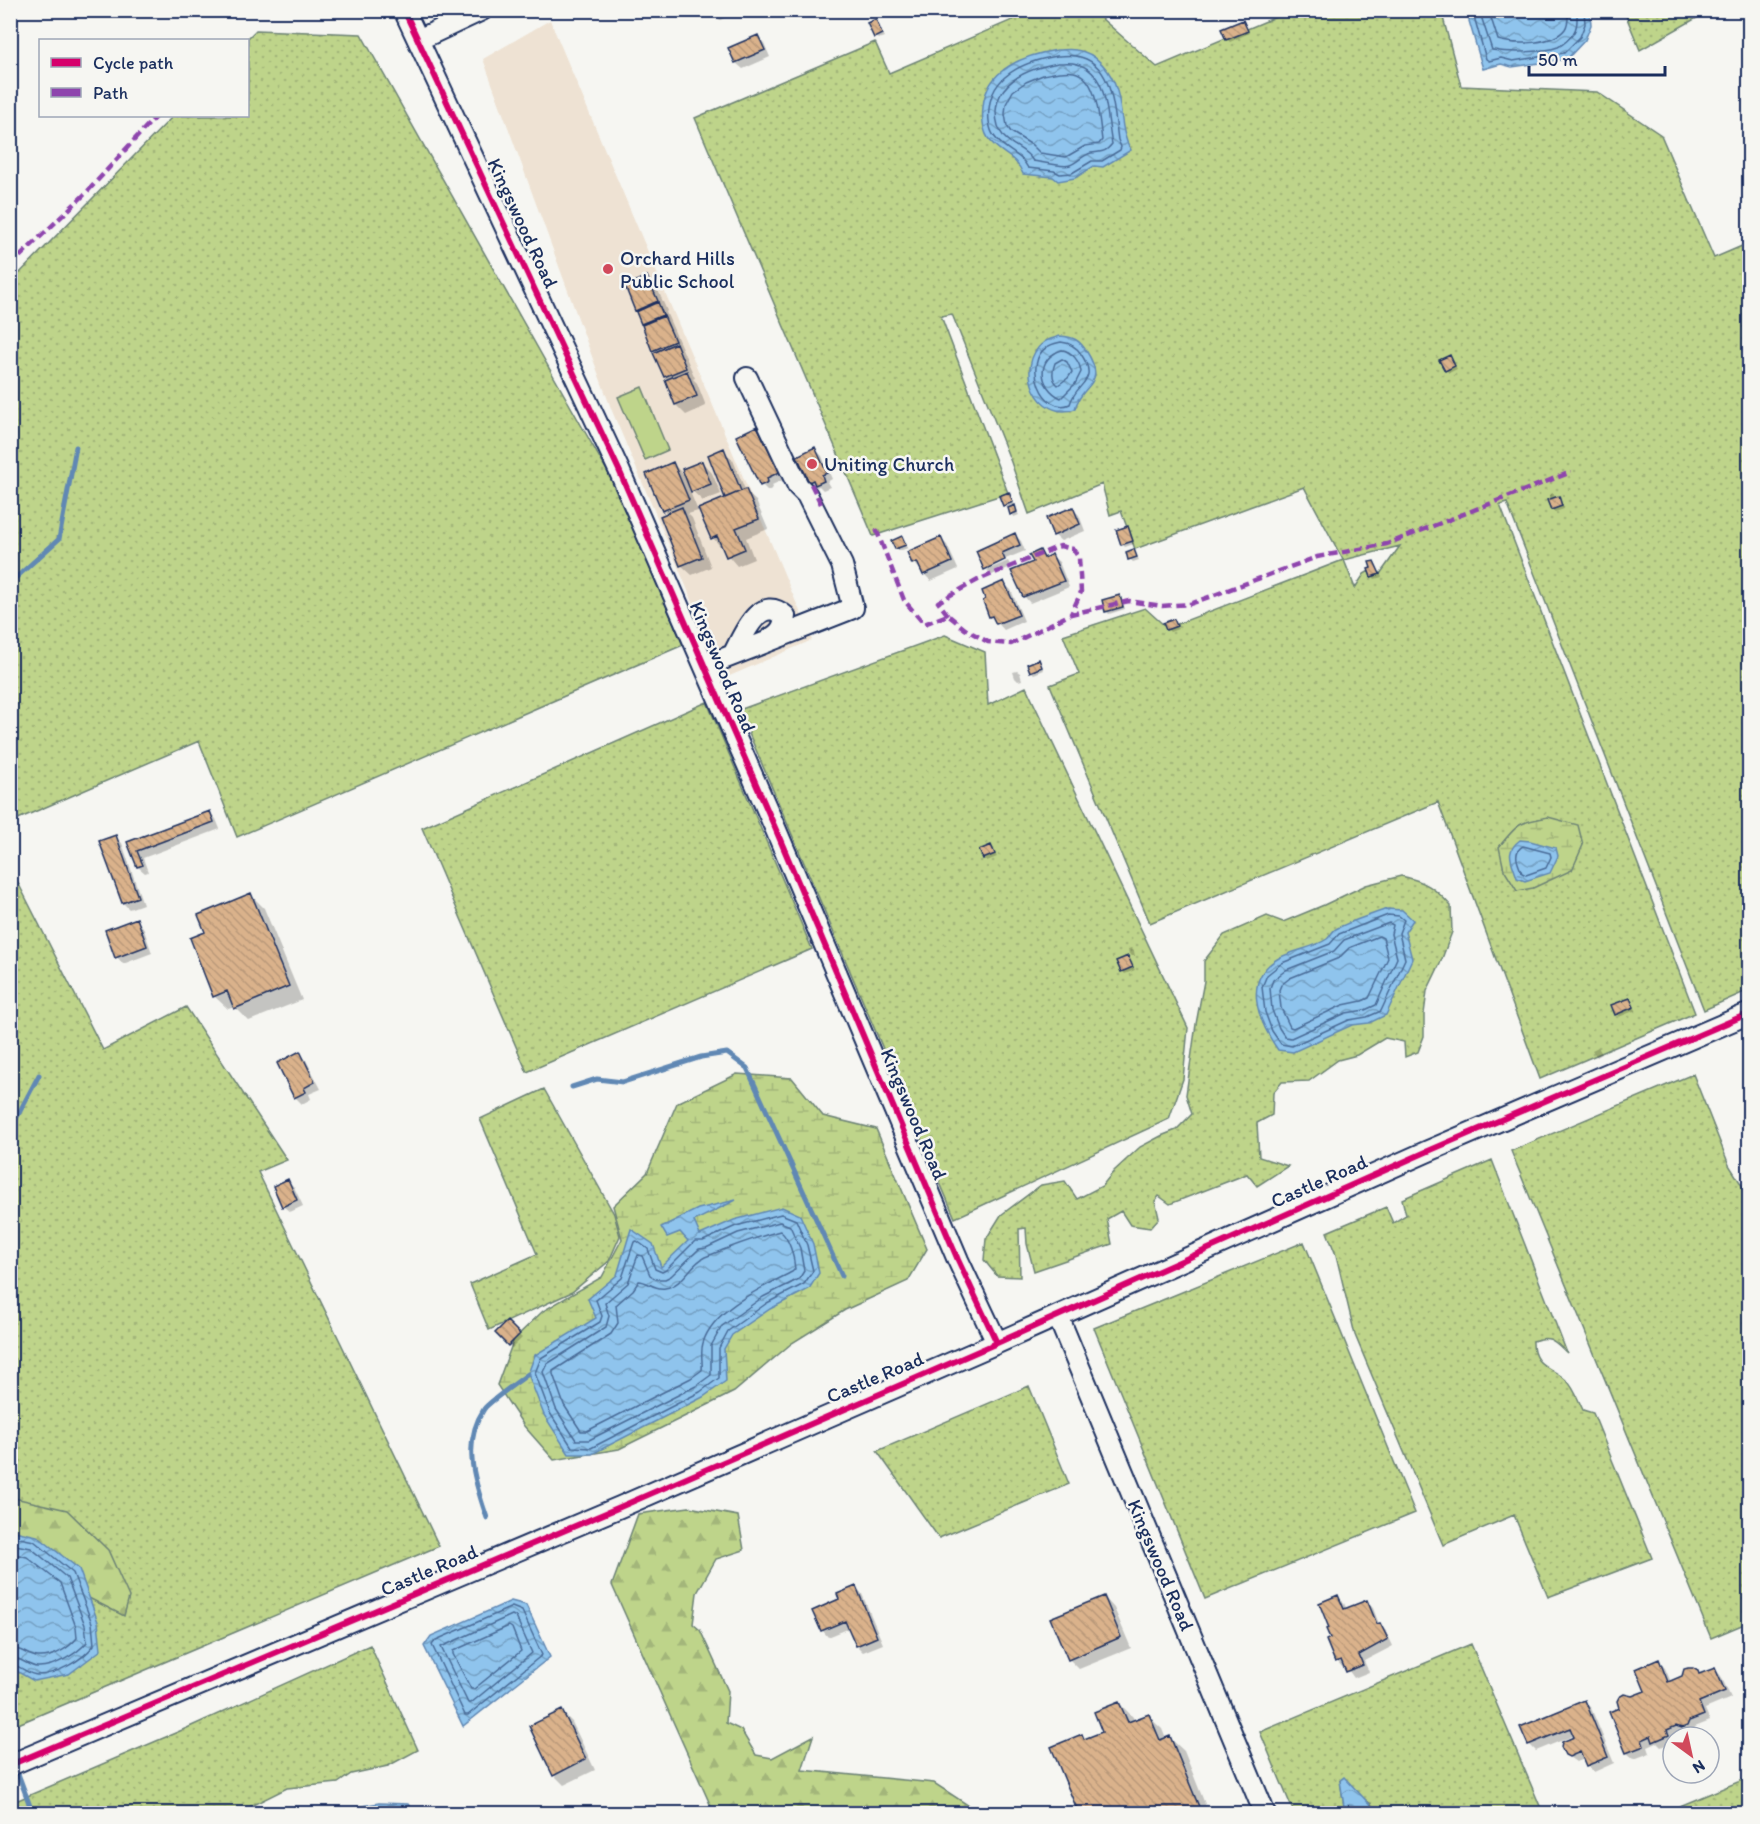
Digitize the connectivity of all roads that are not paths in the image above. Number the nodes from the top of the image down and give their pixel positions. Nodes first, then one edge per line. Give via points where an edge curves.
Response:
1 (404, 10) edge
2 (482, 10) edge
3 (418, 40) junction
4 (747, 378) dead end
5 (765, 642) junction
6 (733, 655) junction
7 (705, 666) junction
8 (1749, 1013) edge
9 (1058, 1316) junction
10 (997, 1343) junction
11 (10, 1765) edge
12 (1265, 1814) edge

1 - 3 street, Kingswood Road
2 - 3 street
3 - 7 street, Kingswood Road via 592,411
4 - 5 street via 798,486 807,495 842,565 853,608
5 - 6 street
5 - 6 street via 780,633 784,624 785,616 779,610 769,608 746,614
6 - 7 street
7 - 10 street, Kingswood Road
8 - 9 street, Castle Road
9 - 10 street, Castle Road
9 - 12 street, Kingswood Road
10 - 11 street, Castle Road via 620,1508

